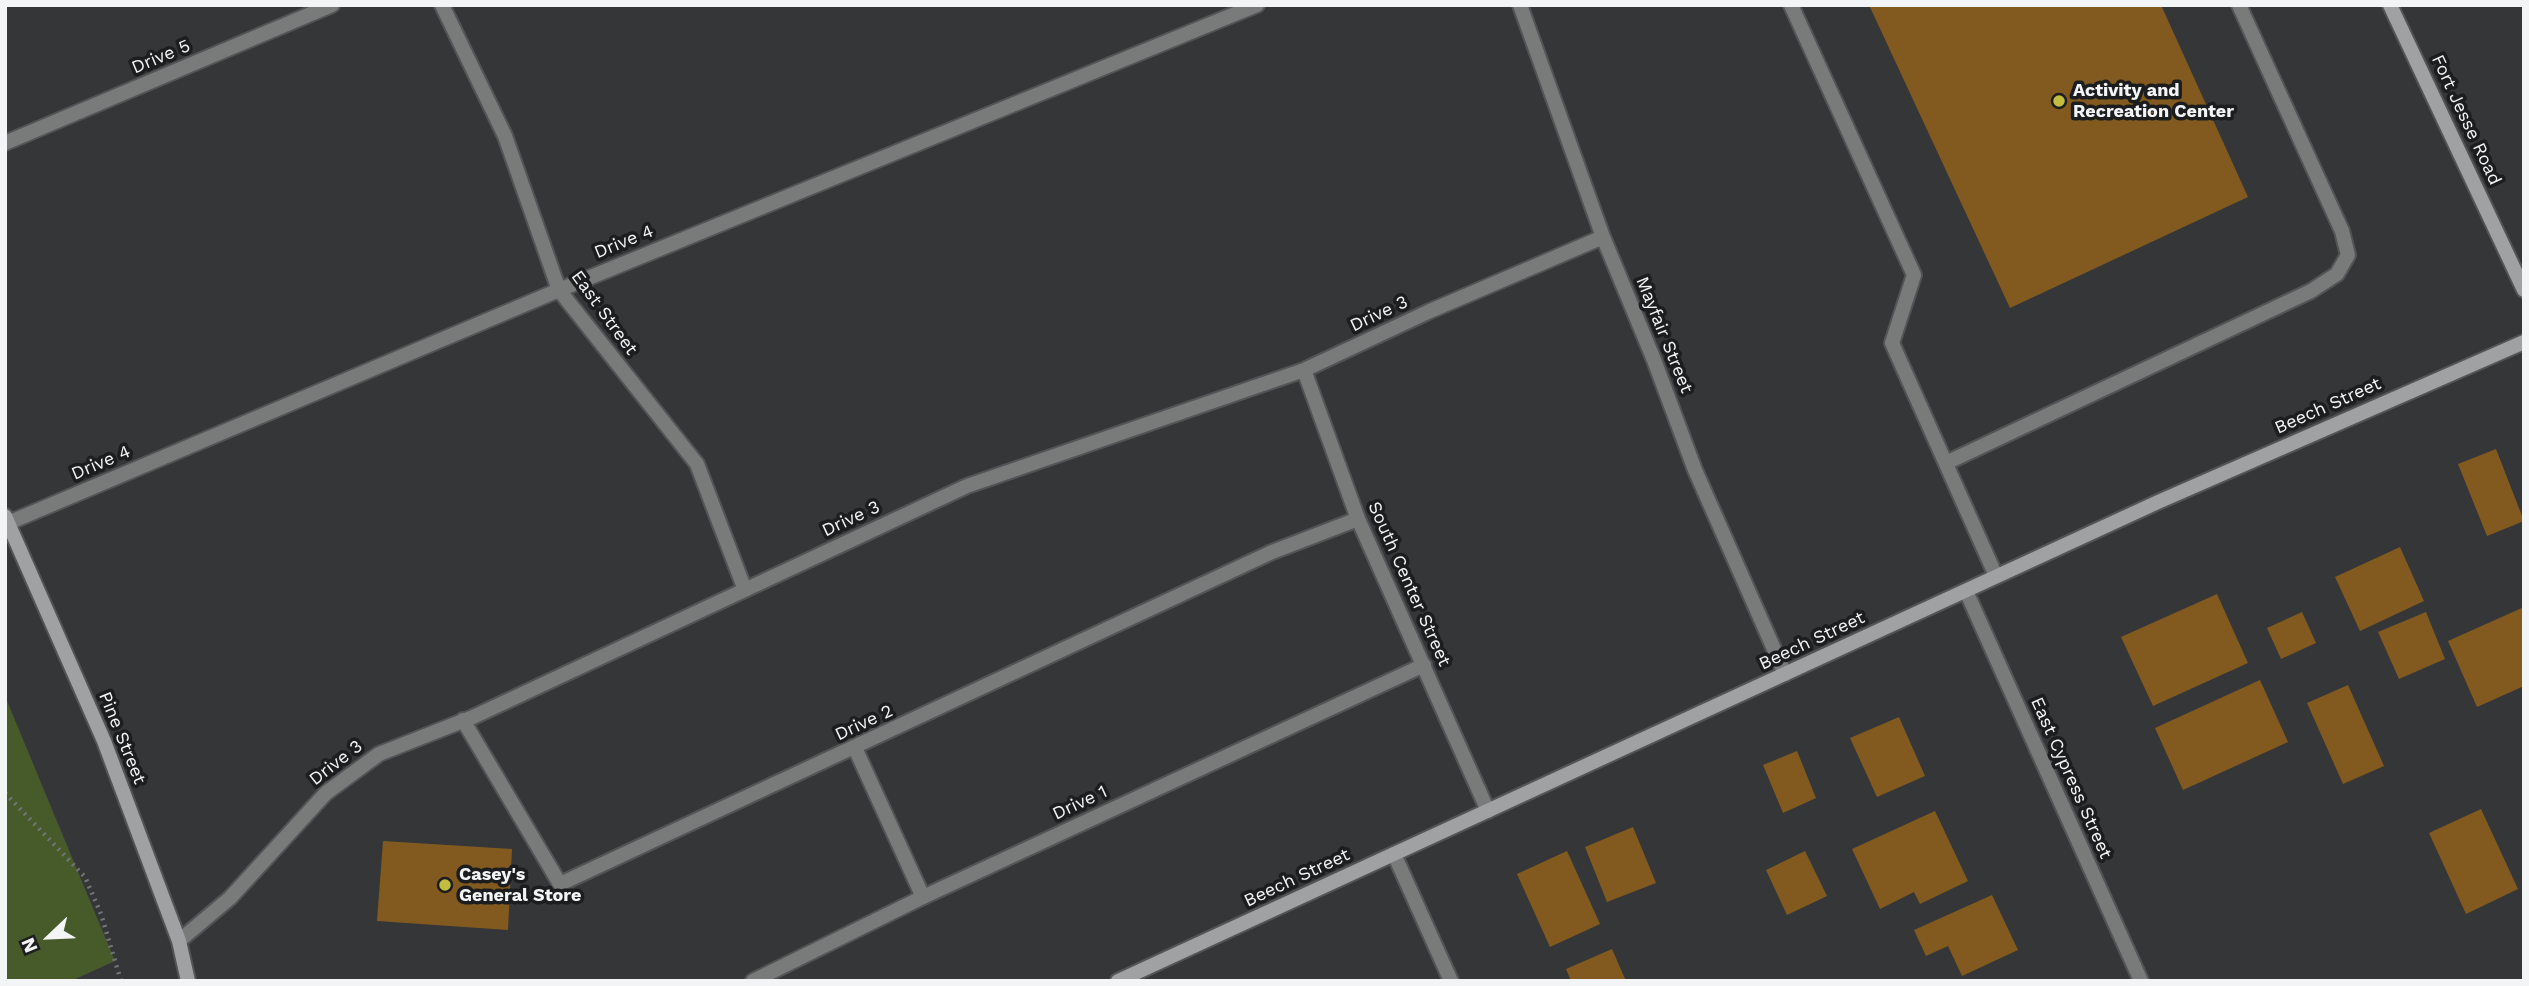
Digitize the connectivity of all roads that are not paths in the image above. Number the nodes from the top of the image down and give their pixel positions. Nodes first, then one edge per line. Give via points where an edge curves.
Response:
1 (332, 5) edge
2 (442, 5) edge
3 (1257, 5) edge
4 (1520, 5) edge
5 (1791, 5) edge
6 (2239, 5) edge
7 (2390, 5) edge
8 (5, 143) edge
9 (1603, 237) junction
10 (558, 289) junction
11 (2524, 290) edge
12 (2524, 342) edge
13 (1304, 370) junction
14 (1946, 463) junction
15 (7, 519) edge
16 (1358, 519) junction
17 (1996, 576) junction
18 (745, 590) junction
19 (1966, 591) junction
20 (1424, 665) junction
21 (1785, 674) junction
22 (463, 720) junction
23 (855, 748) junction
24 (1488, 811) junction
25 (1394, 854) junction
26 (923, 897) junction
27 (179, 941) junction
28 (188, 981) edge
29 (753, 981) edge
30 (1118, 981) edge
31 (1451, 981) edge
32 (2141, 981) edge

1 - 8 street, Drive 5
2 - 10 street, East Street via 505,136
3 - 10 street, Drive 4
4 - 9 street, Mayfair Street
5 - 14 street via 1914,275 1892,343
6 - 14 street via 2342,231 2348,255 2336,274 2311,291
7 - 11 street, Fort Jesse Road
9 - 13 street, Drive 3
9 - 21 street, Mayfair Street via 1695,470
10 - 15 street, Drive 4
10 - 18 street, East Street via 697,464
12 - 17 street, Beech Street
13 - 16 street, South Center Street
13 - 18 street, Drive 3 via 967,486
14 - 17 street
15 - 27 street, Pine Street via 104,741
16 - 20 street, South Center Street
16 - 23 street, Drive 2 via 1272,552
17 - 19 street, Beech Street
18 - 22 street, Drive 3
19 - 21 street, Beech Street
19 - 32 street, East Cypress Street
20 - 24 street, South Center Street
20 - 26 street, Drive 1
21 - 24 street, Beech Street
22 - 23 street, Drive 2 via 560,884
22 - 27 street, Drive 3 via 379,754 326,793 230,898
23 - 26 street
24 - 25 street, Beech Street
25 - 30 street, Beech Street
25 - 31 street
26 - 29 street, Drive 1
27 - 28 street, Pine Street

